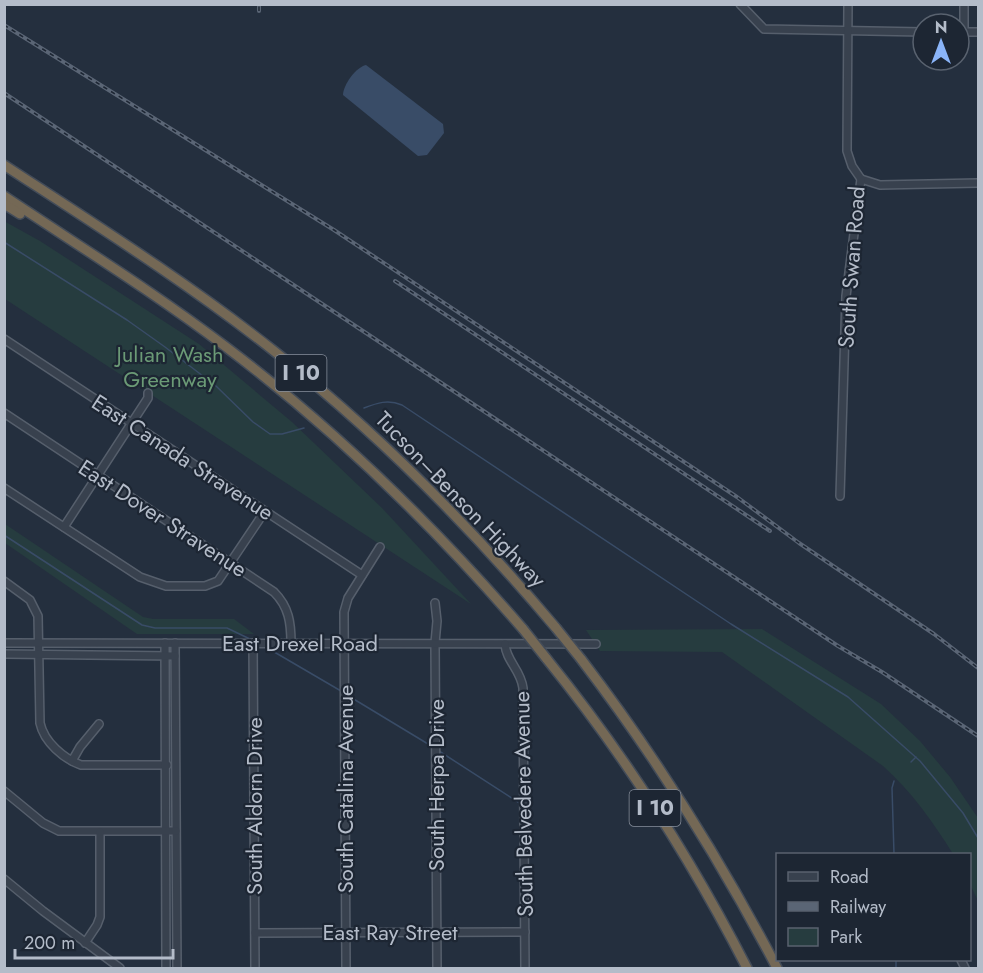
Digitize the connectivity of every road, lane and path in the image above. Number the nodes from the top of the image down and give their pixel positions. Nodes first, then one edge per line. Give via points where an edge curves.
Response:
1 (740, 4) edge
2 (848, 4) edge
3 (848, 31) junction
4 (911, 32) edge
5 (4, 165) edge
6 (861, 179) junction
7 (978, 183) edge
8 (4, 196) edge
9 (4, 204) edge
10 (163, 302) junction
11 (4, 339) edge
12 (148, 393) dead end
13 (4, 413) edge
14 (132, 423) junction
15 (98, 475) junction
16 (4, 488) edge
17 (840, 496) dead end
18 (265, 511) junction
19 (64, 527) junction
20 (380, 547) dead end
21 (231, 563) junction
22 (362, 575) junction
23 (4, 581) edge
24 (435, 603) dead end
25 (4, 643) edge
26 (39, 643) junction
27 (253, 643) junction
28 (165, 644) junction
29 (175, 644) junction
30 (291, 644) junction
31 (344, 644) junction
32 (435, 644) junction
33 (505, 644) junction
34 (596, 644) dead end
35 (4, 654) edge
36 (39, 654) junction
37 (165, 655) junction
38 (175, 656) junction
39 (99, 724) dead end
40 (72, 761) junction
41 (165, 765) junction
42 (176, 765) junction
43 (4, 791) edge
44 (100, 831) junction
45 (166, 831) junction
46 (176, 831) junction
47 (4, 879) edge
48 (437, 932) junction
49 (525, 932) junction
50 (255, 933) junction
51 (346, 933) junction
52 (85, 943) junction
53 (120, 969) edge
54 (166, 969) edge
55 (177, 969) edge
56 (255, 969) edge
57 (346, 969) edge
58 (437, 969) edge
59 (525, 969) edge
60 (747, 969) edge
61 (777, 969) edge

1 - 3 street via 764,29
2 - 3 street, South Swan Road
3 - 4 street
3 - 6 street, South Swan Road via 847,151
5 - 61 highway, Tucson–Benson Highway / I 10, bridge via 206,300 309,379 445,504 556,628 645,747 723,870
6 - 7 street via 880,184
6 - 17 street, South Swan Road via 846,296
8 - 10 highway, Tucson–Benson Highway / I 10
9 - 10 highway
10 - 60 highway, Tucson–Benson Highway / I 10, bridge via 256,370 337,438 432,529 523,629 607,738 656,810 711,899
11 - 14 street, East Canada Stravenue
12 - 14 street
13 - 15 street, East Dover Stravenue
14 - 15 street
14 - 18 street, East Canada Stravenue
15 - 19 street
15 - 21 street, East Dover Stravenue
16 - 19 street
18 - 21 street
18 - 22 street, East Canada Stravenue
19 - 21 street via 145,580 161,586 212,585
20 - 22 street, South Catalina Avenue
21 - 30 street, East Dover Stravenue via 283,602 290,619
22 - 31 street, South Catalina Avenue via 344,607
23 - 26 street via 33,606 39,622
24 - 32 street, South Herpa Drive
25 - 26 street, East Drexel Road
26 - 28 street, East Drexel Road
26 - 36 street
27 - 29 street, East Drexel Road
27 - 30 street, East Drexel Road
27 - 50 street, South Aldorn Drive
28 - 29 street, East Drexel Road
28 - 37 street
29 - 38 street
30 - 31 street, East Drexel Road
31 - 32 street, East Drexel Road
31 - 51 street, South Catalina Avenue
32 - 33 street, East Drexel Road
32 - 48 street, South Herpa Drive
33 - 34 street, East Drexel Road
33 - 49 street, South Belvedere Avenue via 507,658 519,674 523,688
35 - 36 street
36 - 37 street
36 - 40 street via 41,728 48,741
37 - 38 street
37 - 41 street
38 - 42 street
39 - 40 street
40 - 41 street via 90,766
41 - 42 street
41 - 45 street
42 - 46 street
43 - 44 street via 50,828 66,832
44 - 45 street
44 - 52 street via 100,916
45 - 46 street
45 - 54 street
46 - 55 street
47 - 52 street
48 - 49 street, East Ray Street
48 - 51 street, East Ray Street
48 - 58 street, South Herpa Drive
49 - 59 street, South Belvedere Avenue
50 - 51 street, East Ray Street
50 - 56 street, South Aldorn Drive
51 - 57 street, South Catalina Avenue
52 - 53 street

